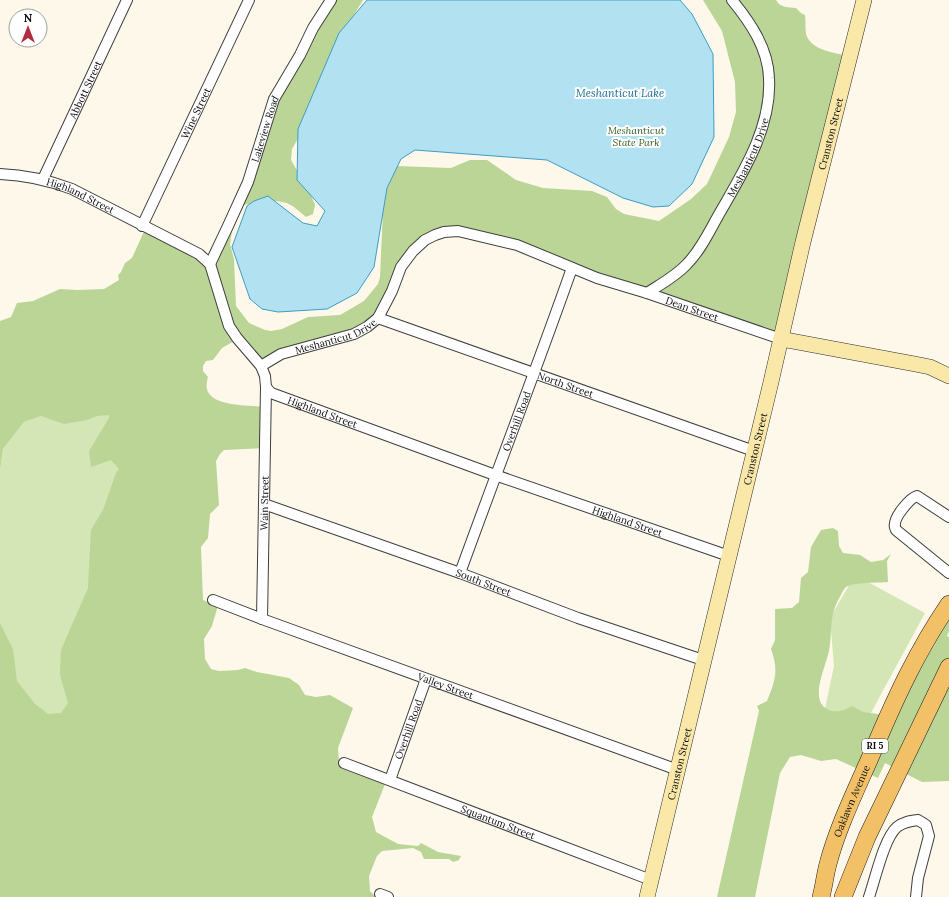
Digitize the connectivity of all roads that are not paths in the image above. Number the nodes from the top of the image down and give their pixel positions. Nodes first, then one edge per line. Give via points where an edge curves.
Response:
1 (127, 0) edge
2 (248, 0) edge
3 (331, 0) edge
4 (732, 0) edge
5 (864, 0) edge
6 (0, 174) edge
7 (43, 179) junction
8 (142, 226) junction
9 (438, 234) joint
10 (210, 264) junction
11 (572, 268) junction
12 (647, 292) junction
13 (378, 318) junction
14 (781, 339) junction
15 (261, 366) junction
16 (535, 373) junction
17 (949, 376) edge
18 (266, 387) junction
19 (754, 451) junction
20 (495, 475) junction
21 (264, 504) junction
22 (949, 517) edge
23 (729, 556) junction
24 (460, 573) junction
25 (949, 573) edge
26 (213, 600) dead end
27 (949, 604) edge
28 (262, 619) junction
29 (703, 660) junction
30 (949, 667) edge
31 (426, 679) junction
32 (344, 763) dead end
33 (678, 770) junction
34 (390, 780) junction
35 (652, 880) junction
36 (647, 897) edge
37 (822, 897) edge
38 (843, 897) edge
39 (869, 897) edge
40 (916, 897) edge

1 - 7 street, Abbott Street
2 - 8 street, Wine Street
3 - 10 street, Lakeview Road via 274,99 248,182
4 - 12 street, Meshanticut Drive via 759,39 766,58 769,87 763,124 752,153 701,245 675,275
5 - 14 street, Cranston Street
6 - 7 street, Highland Street via 20,174
7 - 8 street, Highland Street via 72,189
8 - 10 street, Highland Street via 199,254
9 - 11 street, Dean Street via 466,232 517,246
9 - 13 street, Meshanticut Drive via 413,251 401,267
10 - 15 street via 229,326
11 - 12 street, Dean Street
11 - 16 street, Overhill Road
12 - 14 street, Dean Street
13 - 15 street, Meshanticut Drive via 354,334 281,354
13 - 16 street, North Street
14 - 17 street, Dean Street via 930,367
14 - 19 street, Cranston Street
15 - 18 street
16 - 19 street, North Street
16 - 20 street, Overhill Road
18 - 20 street, Highland Street via 271,393
18 - 21 street, Wain Street
19 - 23 street, Cranston Street
20 - 23 street, Highland Street
20 - 24 street, Overhill Road
21 - 24 street, South Street
21 - 28 street, Wain Street
22 - 25 street via 917,496 903,509 894,525 896,530
23 - 29 street, Cranston Street
24 - 29 street, South Street via 578,618
26 - 28 street, Valley Street
27 - 37 main road, Oaklawn Avenue / RI 5 via 913,662 866,767 835,843
28 - 31 street, Valley Street
29 - 33 street, Cranston Street
30 - 38 main road via 867,837
31 - 33 street, Valley Street
31 - 34 street, Overhill Road
32 - 34 street, Squantum Street
33 - 35 street, Cranston Street
34 - 35 street, Squantum Street
35 - 36 street, Cranston Street
39 - 40 street via 892,833 908,821 918,820 926,825 929,836 918,878

